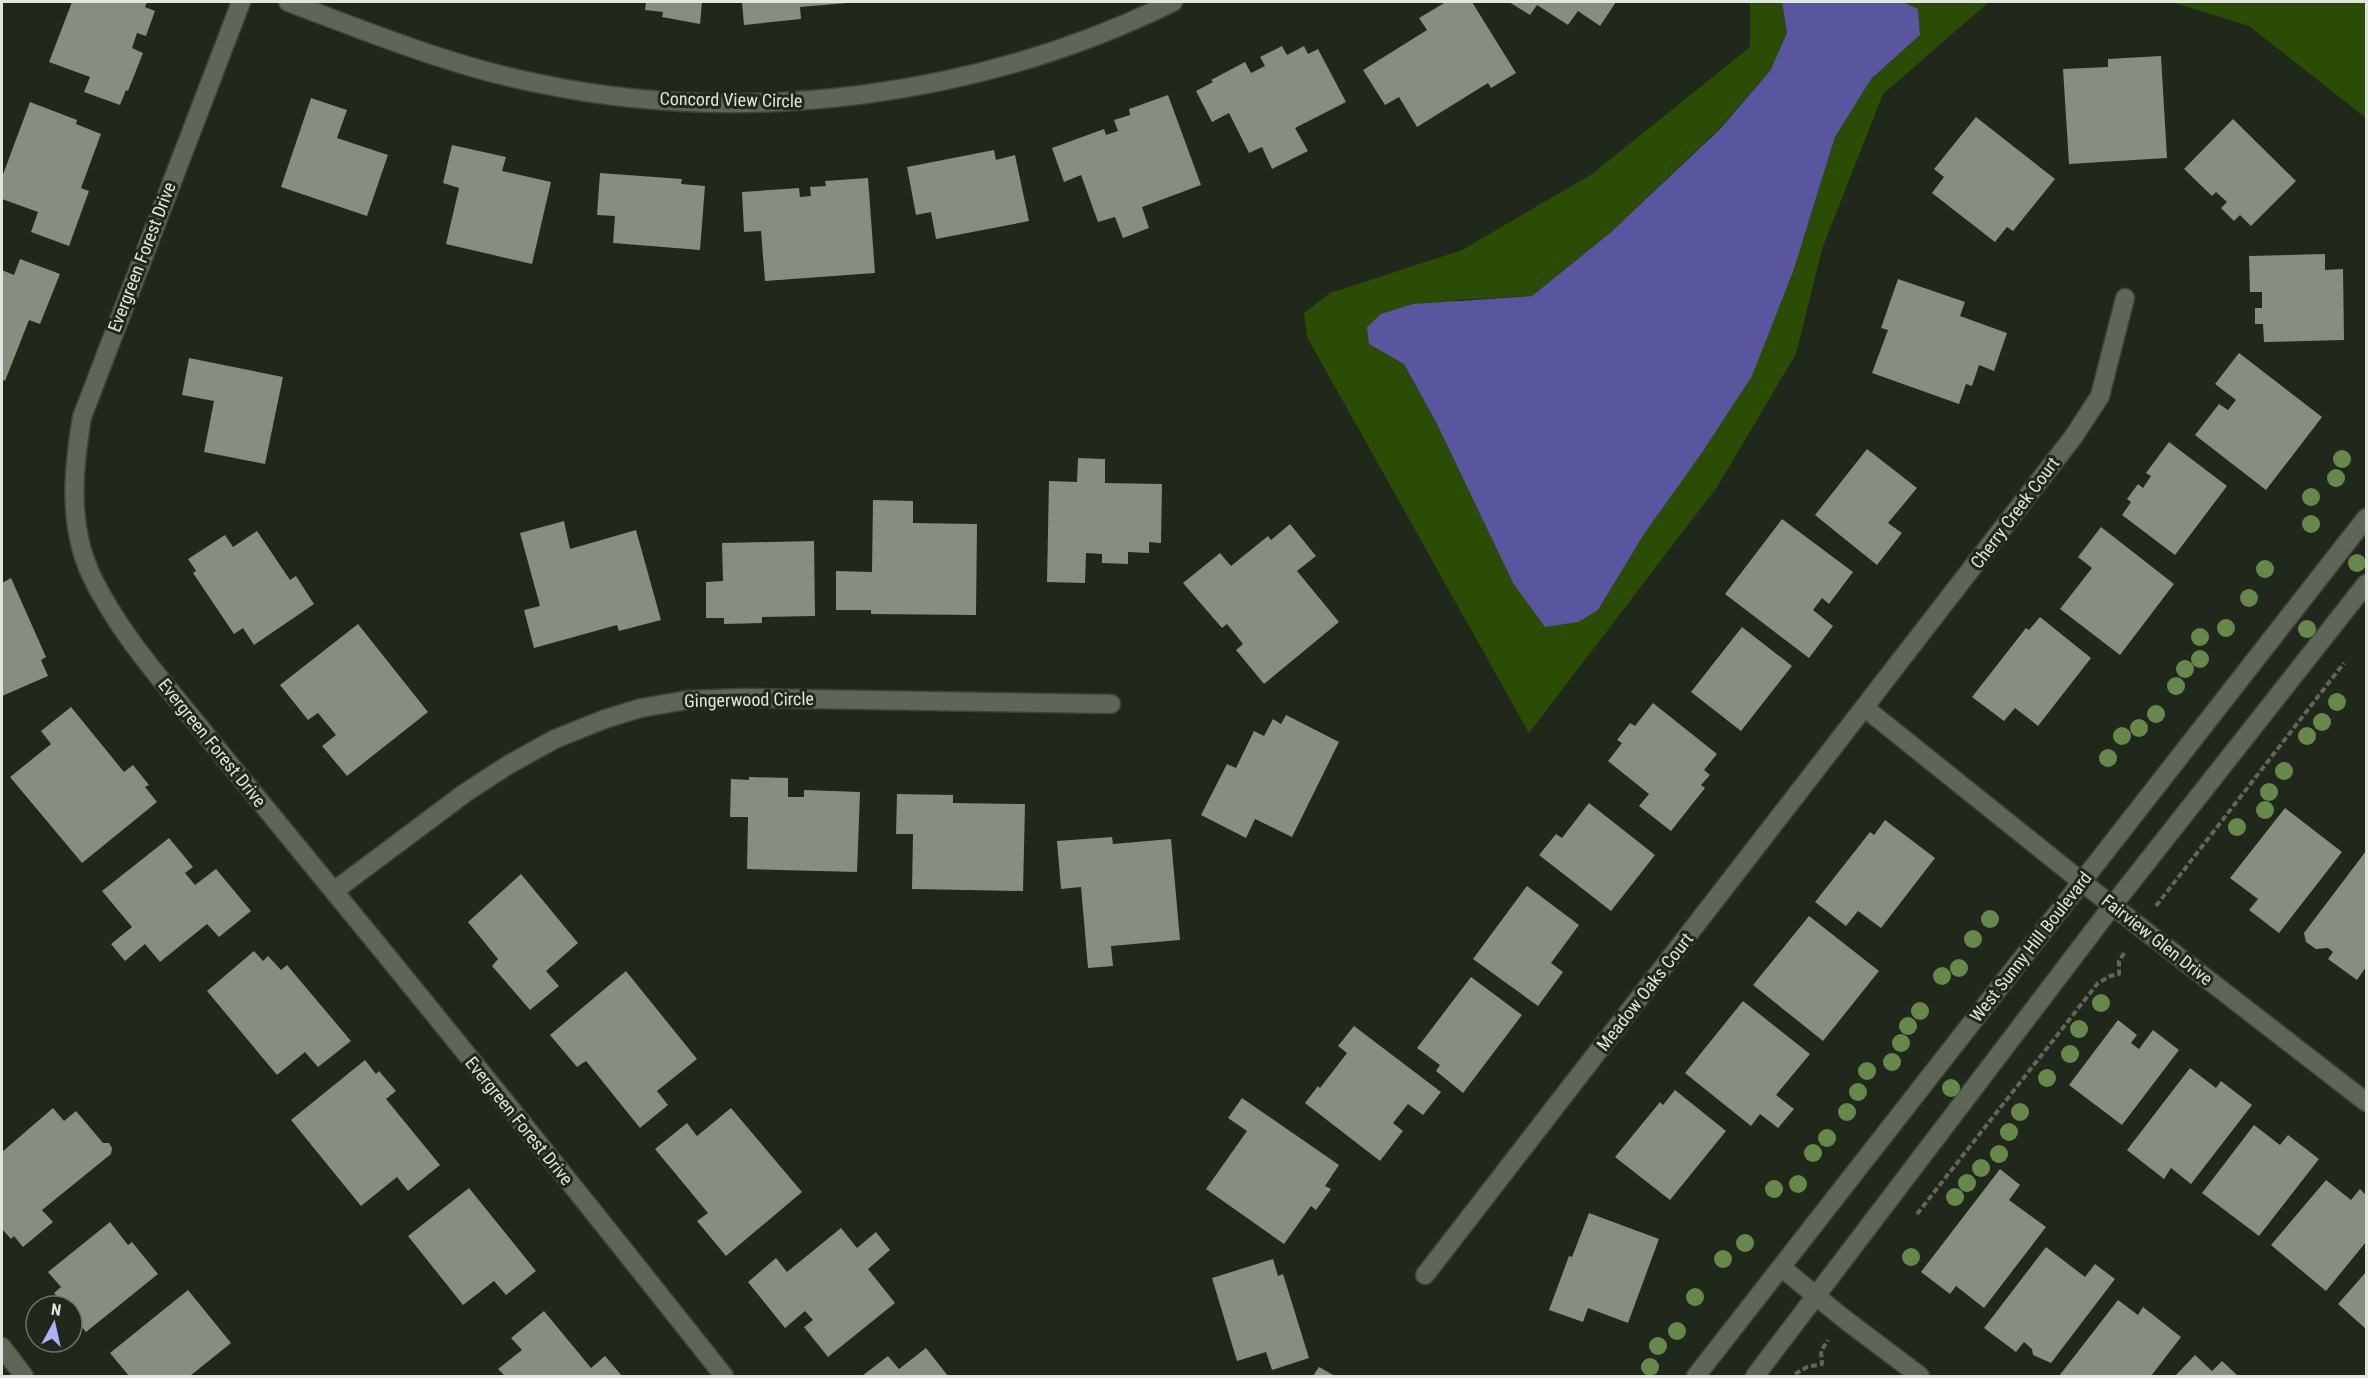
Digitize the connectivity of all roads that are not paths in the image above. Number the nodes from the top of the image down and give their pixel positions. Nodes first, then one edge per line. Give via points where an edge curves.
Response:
1 (241, 2) edge
2 (288, 2) edge
3 (1173, 2) edge
4 (2125, 298) dead end
5 (2367, 518) edge
6 (2367, 584) edge
7 (1111, 704) dead end
8 (1865, 708) junction
9 (2082, 882) junction
10 (334, 891) junction
11 (2114, 905) junction
12 (2367, 1102) edge
13 (1781, 1267) junction
14 (1425, 1275) dead end
15 (1817, 1297) junction
16 (2, 1347) edge
17 (24, 1377) edge
18 (724, 1377) edge
19 (1696, 1377) edge
20 (1755, 1377) edge
21 (1920, 1377) edge

1 - 10 street, Evergreen Forest Drive via 82,417 74,496 79,535 90,573 114,619
2 - 3 street, Concord View Circle via 405,47 540,84 600,95 739,102 820,100 966,75 1078,42
4 - 8 street, Cherry Creek Court via 2100,396 2074,436
5 - 9 street, West Sunny Hill Boulevard
6 - 11 street
7 - 10 street, Gingerwood Circle via 744,698 687,700 641,708 555,739 508,765
8 - 9 street, Fairview Glen Drive
8 - 14 street, Meadow Oaks Court
9 - 11 street, Fairview Glen Drive
9 - 13 street, West Sunny Hill Boulevard
10 - 18 street, Evergreen Forest Drive
11 - 12 street, Fairview Glen Drive
11 - 15 street
13 - 15 street
13 - 19 street, West Sunny Hill Boulevard
15 - 20 street
15 - 21 street
16 - 17 street

